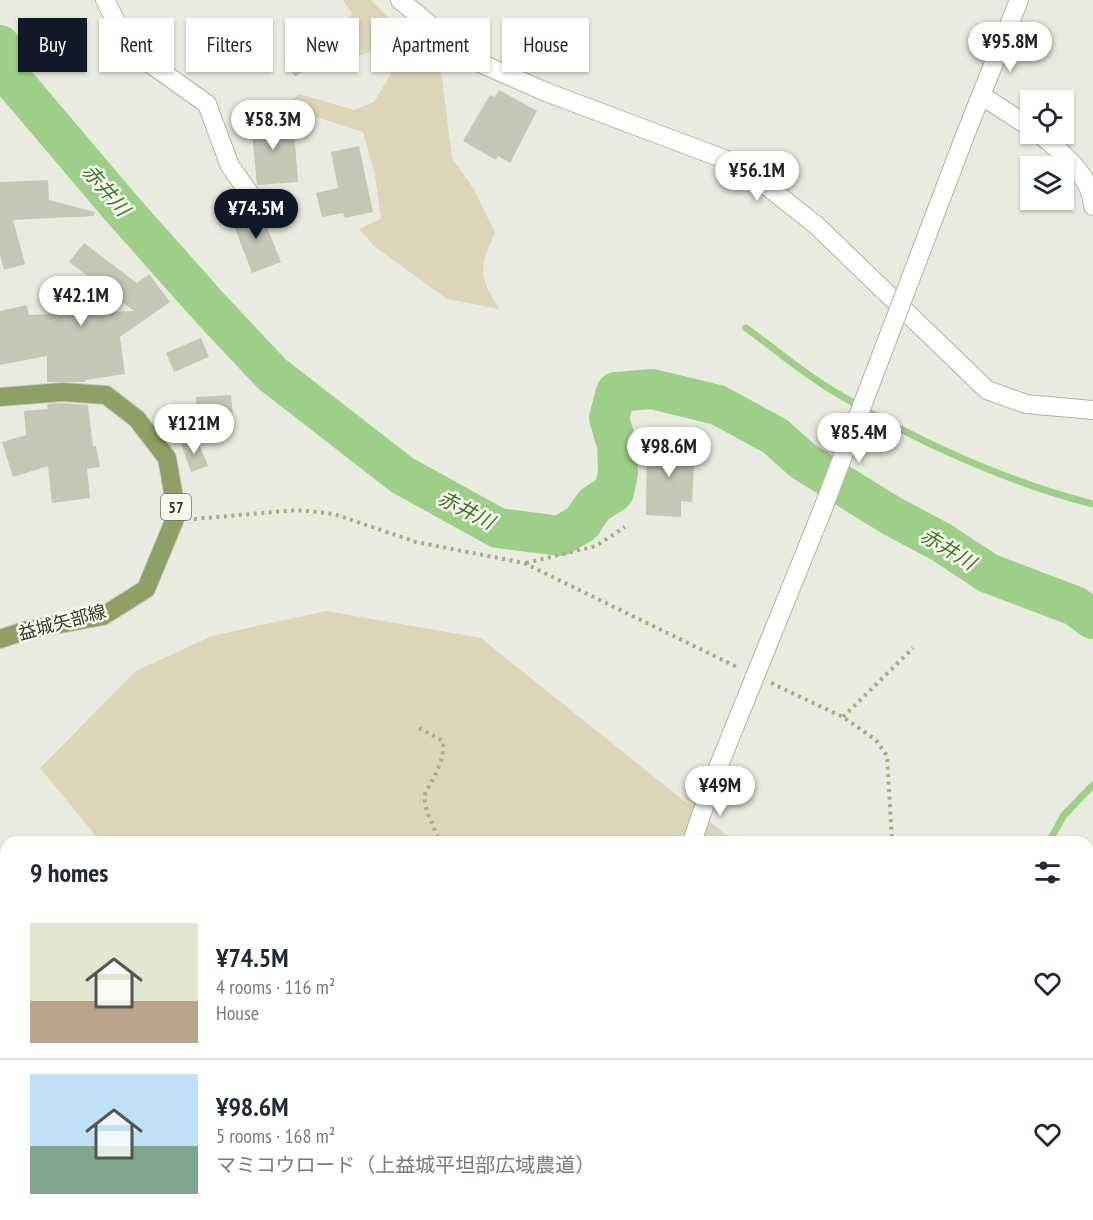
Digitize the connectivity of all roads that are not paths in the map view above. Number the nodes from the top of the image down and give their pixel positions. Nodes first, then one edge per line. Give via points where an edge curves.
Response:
1 (105, 0) edge
2 (400, 0) edge
3 (1019, 0) edge
4 (981, 96) junction
5 (1020, 121) edge
6 (1052, 144) edge
7 (252, 197) dead end
8 (1093, 206) edge
9 (0, 398) edge
10 (1093, 410) edge
11 (0, 639) edge
12 (694, 836) edge

1 - 7 street via 121,31 147,62 207,104 230,166
2 - 10 street via 473,60 557,97 740,165 816,225 987,390 1026,404
3 - 4 street
4 - 5 street
4 - 12 street, bridge
6 - 8 street via 1069,159 1092,193
9 - 11 main road, 益城矢部線 / 57 via 62,392 106,395 136,419 167,458 177,514 146,589 103,616

